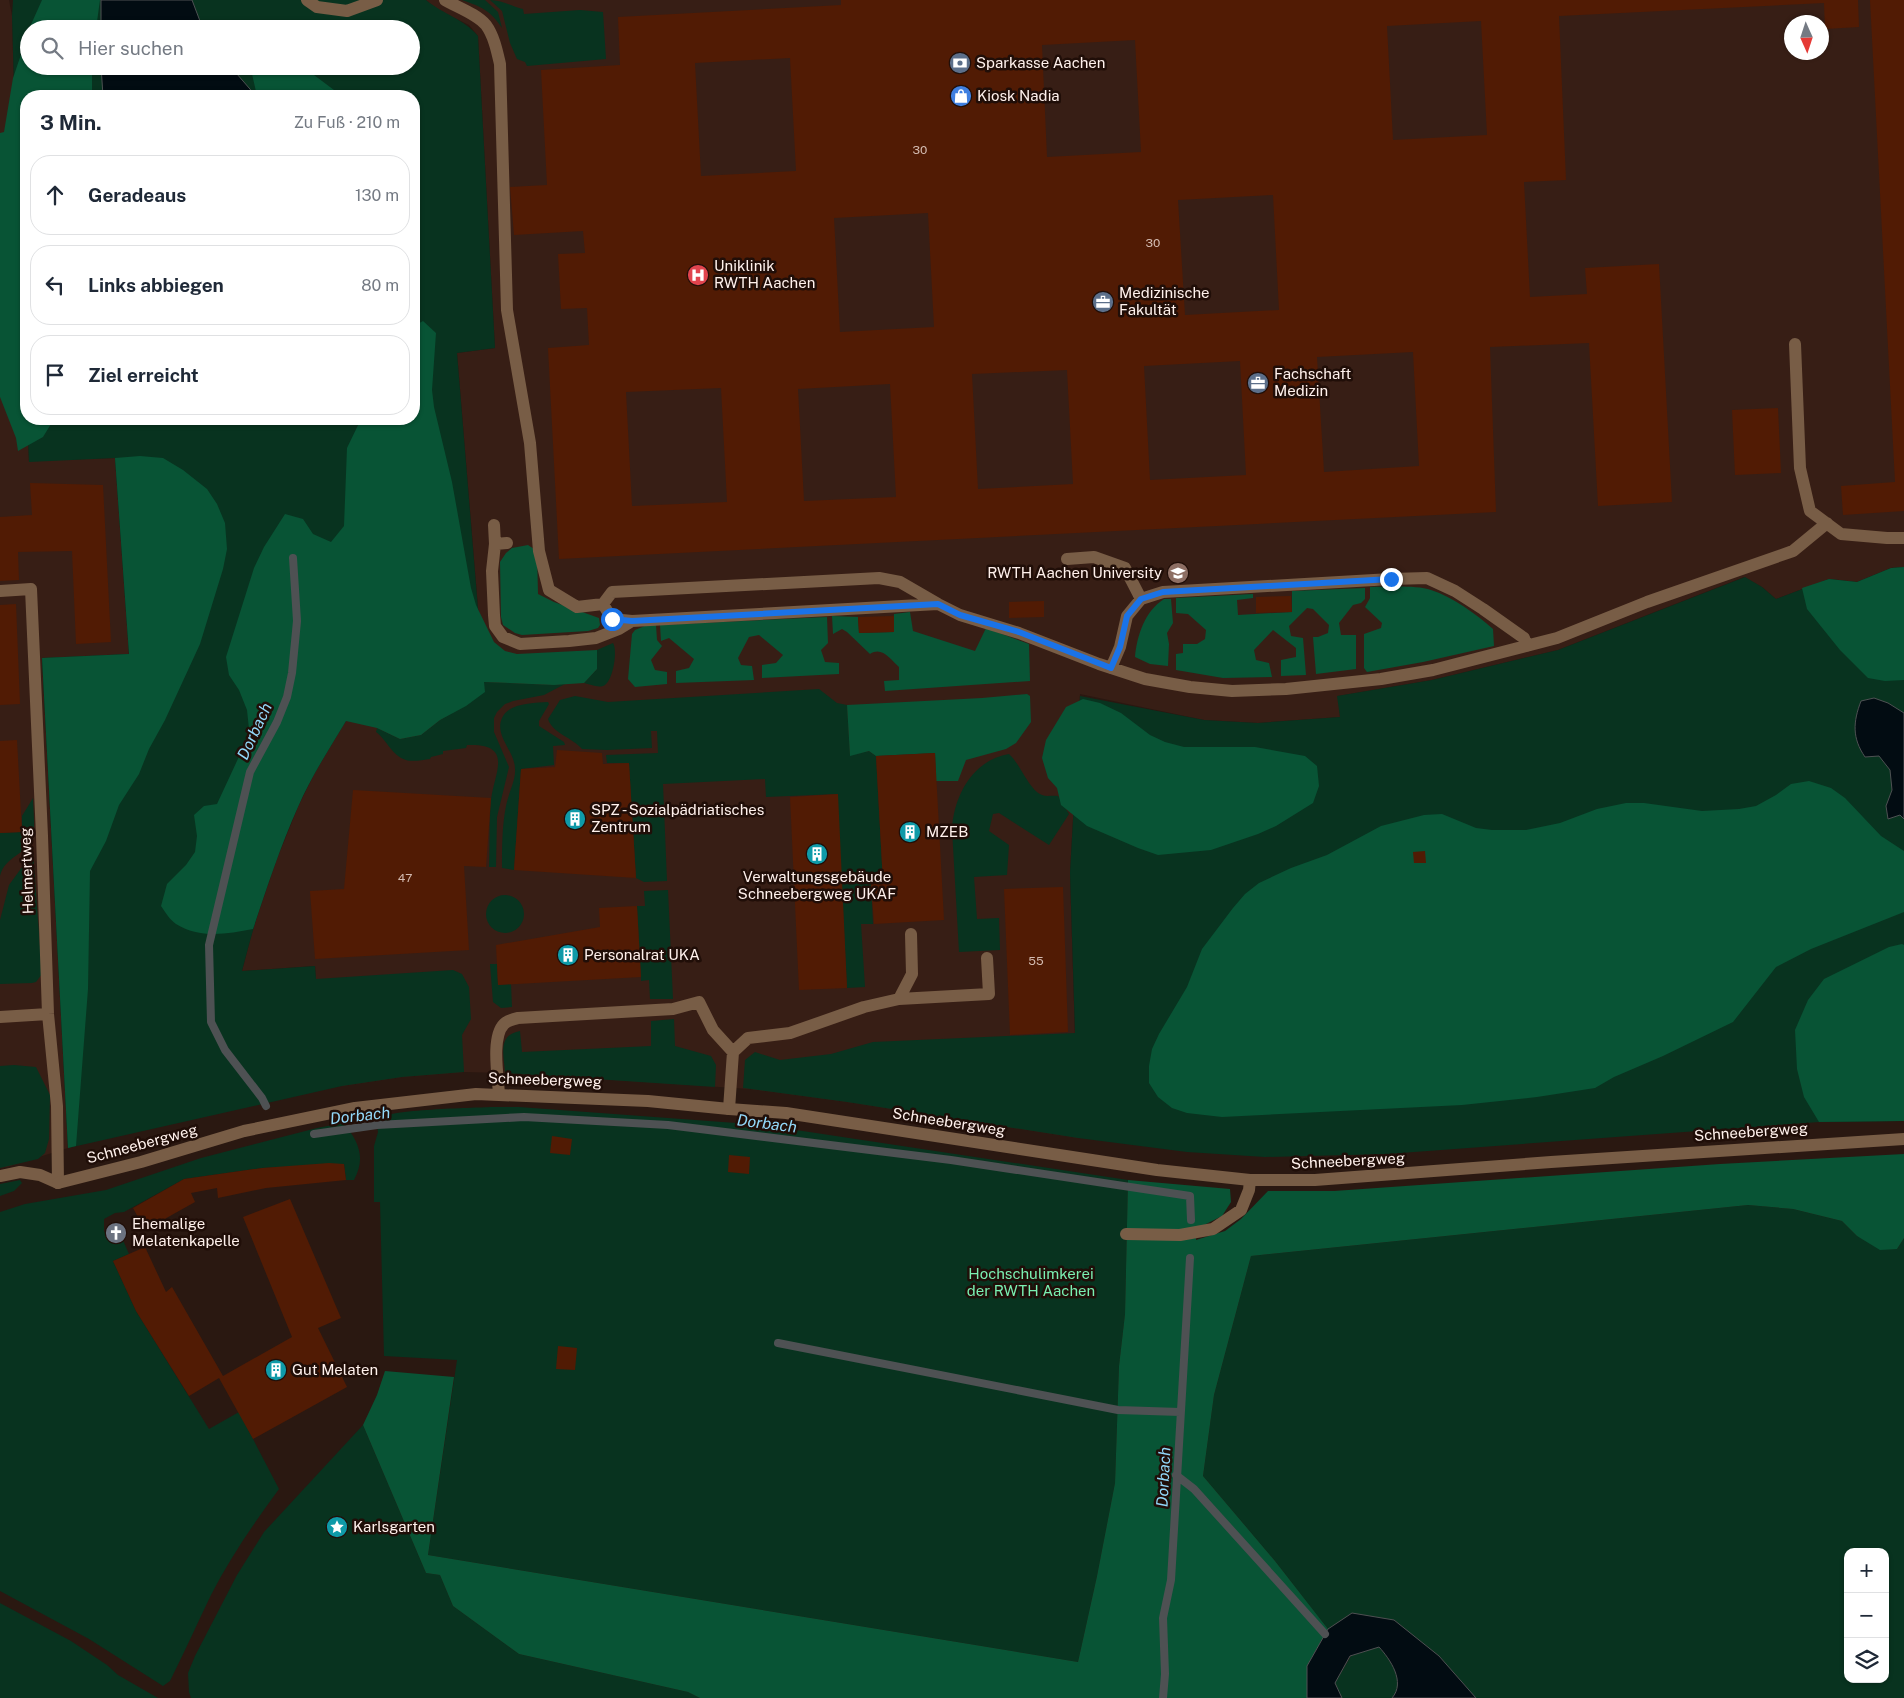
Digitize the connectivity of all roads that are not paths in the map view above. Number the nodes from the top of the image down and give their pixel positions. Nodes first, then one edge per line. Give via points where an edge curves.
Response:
1 (308, 0) edge
2 (377, 0) edge
3 (444, 0) edge
4 (1795, 344) dead end
5 (1828, 523) junction
6 (494, 525) dead end
7 (1904, 538) edge
8 (1067, 559) dead end
9 (0, 590) edge
10 (1141, 599) junction
11 (603, 604) junction
12 (938, 604) junction
13 (632, 621) junction
14 (1527, 646) junction
15 (1111, 668) junction
16 (910, 934) dead end
17 (987, 958) dead end
18 (899, 999) junction
19 (48, 1014) junction
20 (0, 1017) edge
21 (733, 1052) junction
22 (500, 1094) junction
23 (729, 1110) junction
24 (1904, 1139) edge
25 (0, 1176) edge
26 (1250, 1180) junction
27 (58, 1183) junction
28 (1126, 1234) dead end

1 - 2 street via 317,7 347,11
3 - 11 street via 486,24 500,64 507,310 530,443 539,551 549,590 577,607
4 - 5 street via 1800,468 1810,511
5 - 7 street via 1841,534
5 - 14 street via 1793,551 1647,602 1557,638
6 - 13 street via 501,544 492,570 494,616 495,626 503,637 520,644 596,638
8 - 10 street via 1094,557 1125,568
9 - 19 street, Helmertweg via 31,589
10 - 14 street via 1163,592 1427,578 1484,609 1524,638
10 - 15 street via 1127,616
11 - 12 street via 612,592 879,578 900,582
11 - 13 street via 612,619
12 - 13 street
12 - 15 street via 960,615 1019,632
14 - 15 street via 1433,670 1286,689 1232,691 1190,687 1145,680
16 - 18 street via 912,974
17 - 18 street via 989,994
18 - 21 street via 864,1007 790,1033 748,1038
19 - 20 street
19 - 27 street, Helmertweg via 57,1106
21 - 22 street via 713,1030 699,1002 674,1009 518,1018 502,1025 497,1039
21 - 23 street
22 - 23 street, Schneebergweg via 648,1101
22 - 27 street, Schneebergweg via 417,1100 346,1110 244,1131
23 - 26 street, Schneebergweg via 786,1113 1157,1170
24 - 26 street, Schneebergweg via 1315,1180
25 - 27 street via 20,1172 40,1175
26 - 28 street via 1241,1210 1213,1229 1180,1235

